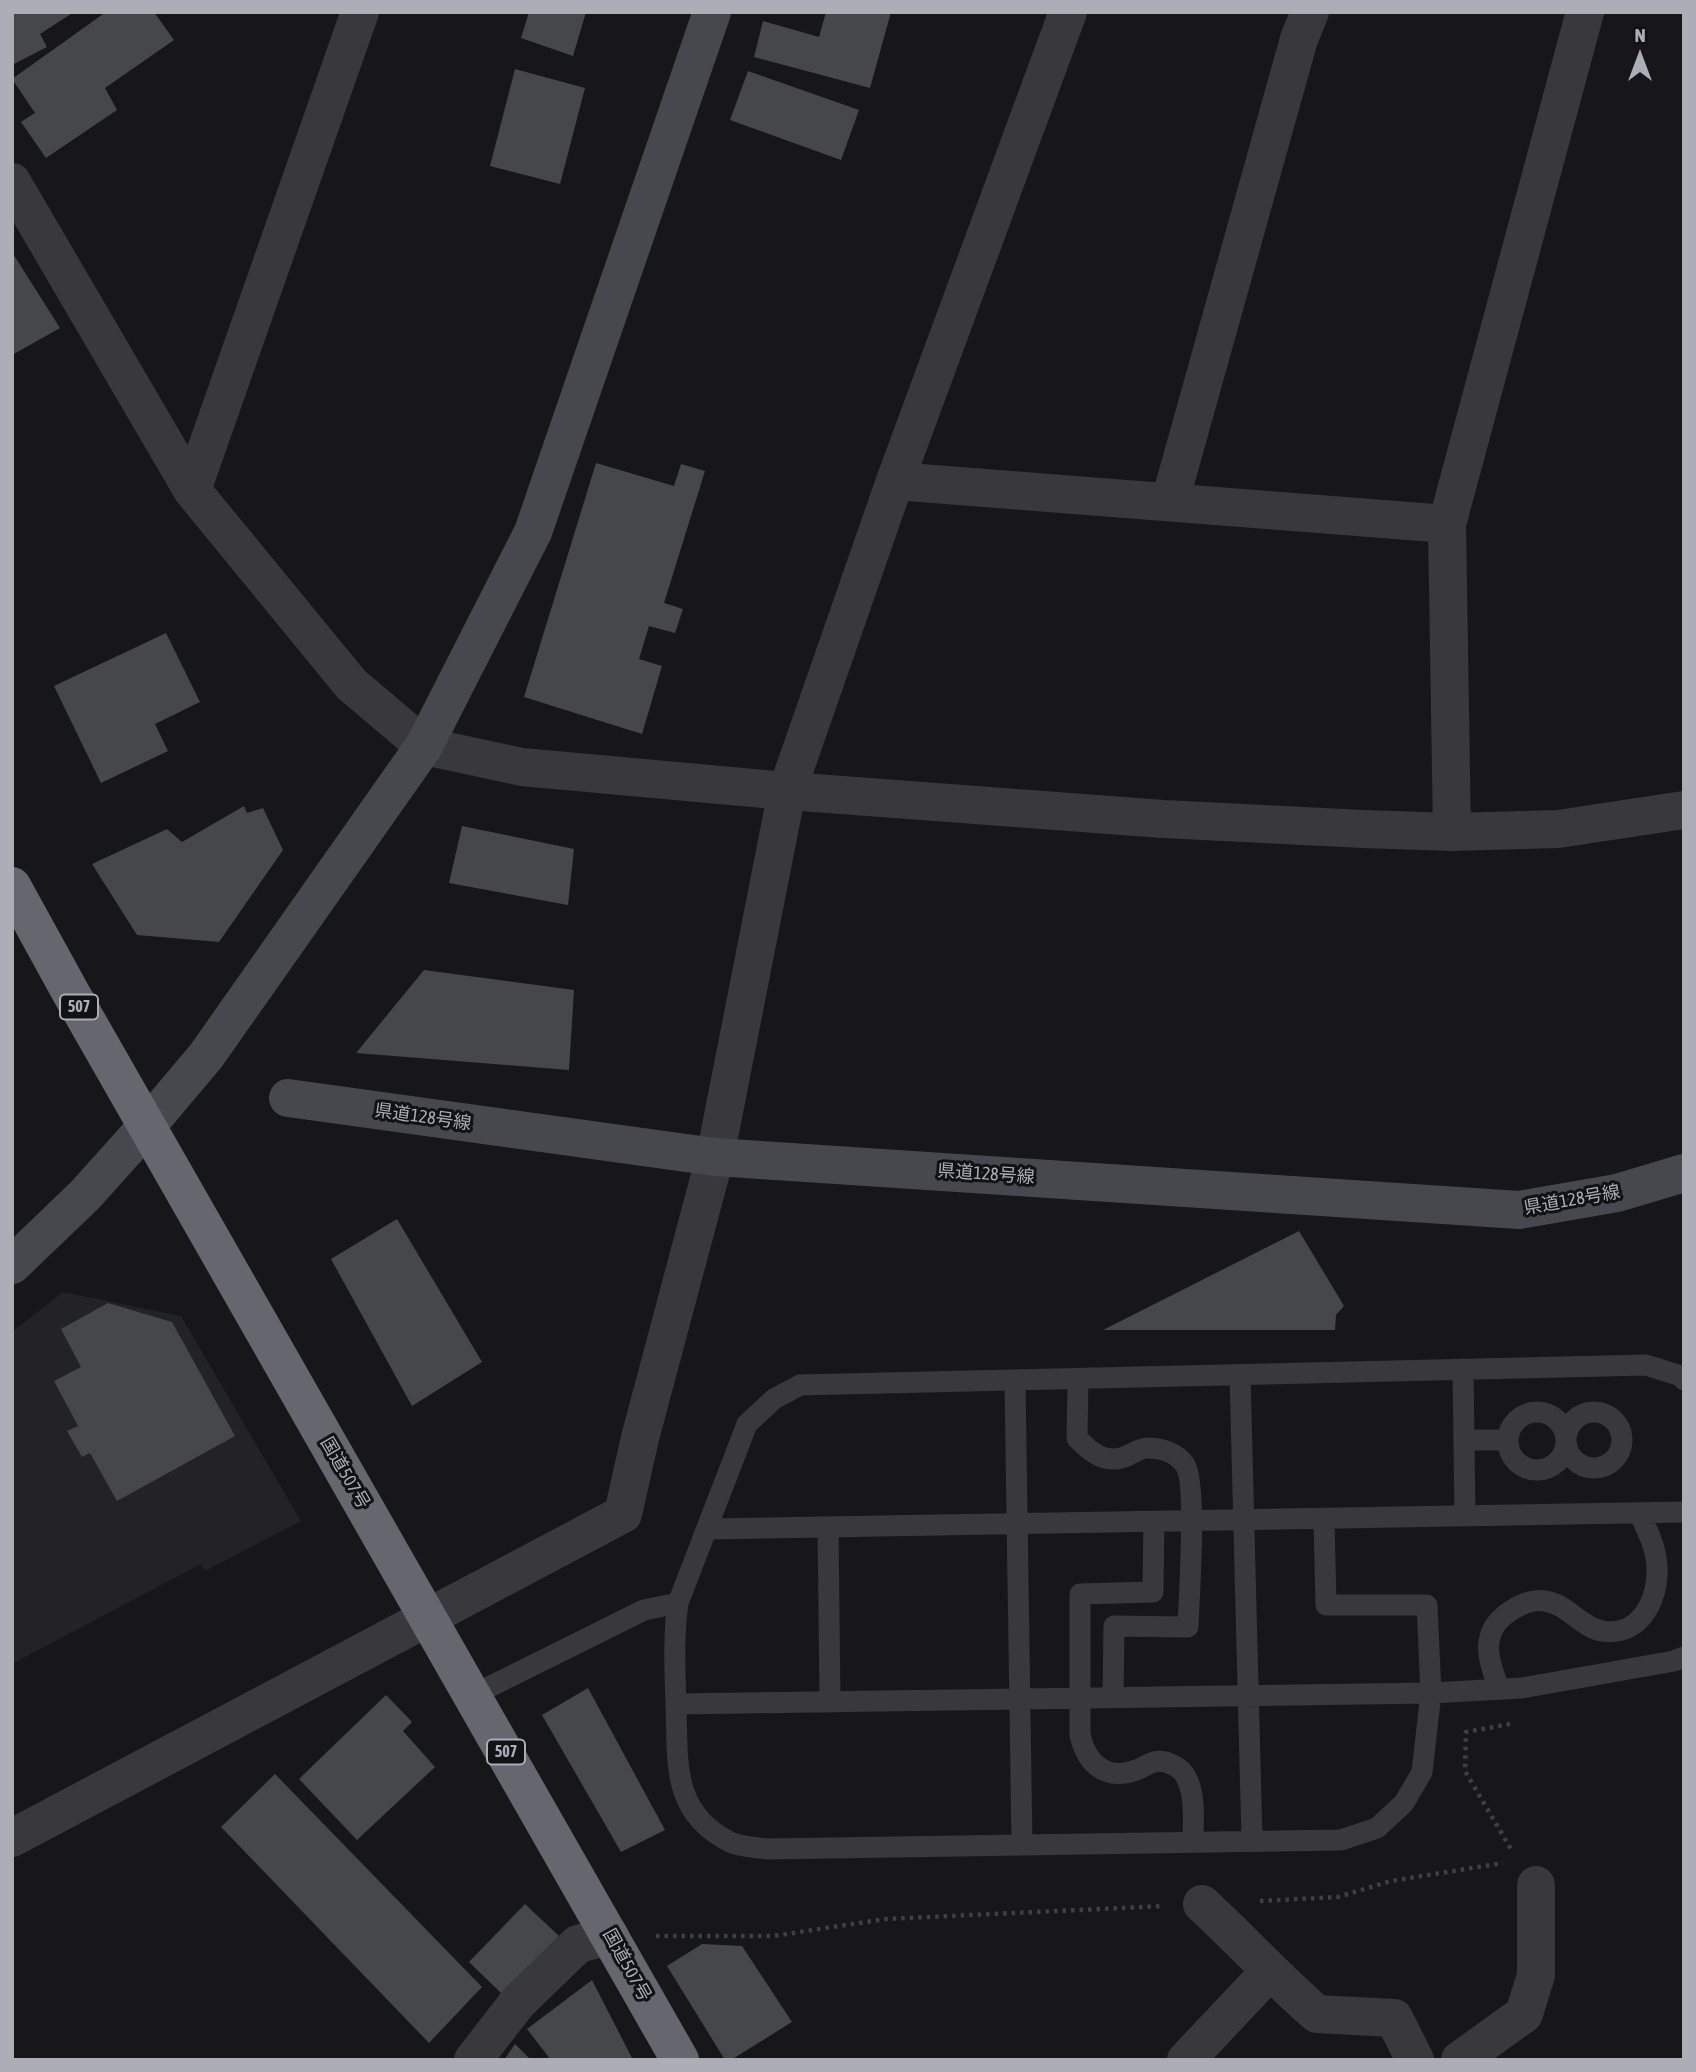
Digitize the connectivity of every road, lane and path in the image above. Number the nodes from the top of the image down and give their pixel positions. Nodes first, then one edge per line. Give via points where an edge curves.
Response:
1 (360, 12) edge
2 (712, 12) edge
3 (1068, 12) edge
4 (1310, 12) edge
5 (1585, 12) edge
6 (12, 182) edge
7 (895, 481) junction
8 (192, 490) junction
9 (1170, 501) junction
10 (1447, 524) junction
11 (424, 746) junction
12 (787, 791) junction
13 (1684, 810) edge
14 (1452, 832) junction
15 (12, 886) edge
16 (288, 1098) dead end
17 (148, 1126) junction
18 (715, 1157) junction
19 (1684, 1173) edge
20 (12, 1265) edge
21 (1463, 1369) junction
22 (1240, 1375) junction
23 (1077, 1379) junction
24 (1684, 1380) edge
25 (1015, 1381) junction
26 (1465, 1440) junction
27 (1508, 1440) junction
28 (1684, 1512) edge
29 (1639, 1513) junction
30 (1465, 1516) junction
31 (1324, 1519) junction
32 (1245, 1520) junction
33 (1154, 1521) junction
34 (1192, 1521) junction
35 (1017, 1524) junction
36 (828, 1527) junction
37 (708, 1529) junction
38 (678, 1603) junction
39 (428, 1616) junction
40 (1684, 1657) edge
41 (1499, 1689) junction
42 (1431, 1693) junction
43 (473, 1695) junction
44 (1250, 1695) junction
45 (1080, 1698) junction
46 (1113, 1698) junction
47 (1020, 1699) junction
48 (830, 1702) junction
49 (676, 1704) junction
50 (12, 1838) edge
51 (1252, 1840) junction
52 (1193, 1841) junction
53 (1022, 1845) junction
54 (1536, 1885) dead end
55 (1202, 1904) dead end
56 (610, 1936) junction
57 (1270, 1971) junction
58 (473, 2060) edge
59 (680, 2060) edge
60 (1186, 2060) edge
61 (1415, 2060) edge
62 (1460, 2060) edge

1 - 8 street
2 - 11 street via 533,533
3 - 7 street
4 - 9 street
5 - 10 street
6 - 8 street
7 - 9 street
7 - 12 street
8 - 11 street via 351,684
9 - 10 street
10 - 14 street
11 - 12 street via 522,767
11 - 17 street via 222,1035
12 - 14 street via 1163,819
12 - 18 street
13 - 14 street via 1558,829
15 - 17 highway, 国道507号 / 507
16 - 18 street, 県道128号線
17 - 20 street
17 - 39 highway, 国道507号 / 507
18 - 19 street, 県道128号線 via 1519,1210 1617,1193
18 - 39 street via 623,1514
21 - 22 lane
21 - 24 lane via 1646,1365
21 - 26 lane
22 - 23 lane
22 - 32 lane
23 - 25 lane
23 - 34 lane via 1077,1438 1094,1455 1117,1460 1145,1448 1172,1452 1187,1467
25 - 35 lane
25 - 37 lane via 800,1385 774,1399 747,1424
26 - 27 lane
26 - 30 lane
27 - 27 lane via 1513,1423 1538,1412 1555,1418 1566,1442 1558,1460 1541,1470 1514,1459
28 - 29 lane
29 - 30 lane
29 - 41 lane via 1657,1560 1657,1580 1652,1603 1638,1622 1618,1633 1599,1631 1545,1601 1522,1605 1503,1617 1490,1637 1490,1663
30 - 31 lane
31 - 32 lane
31 - 42 lane via 1326,1605 1427,1605
32 - 34 lane
32 - 44 lane
33 - 34 lane
33 - 35 lane
33 - 45 lane via 1153,1592 1080,1594
34 - 46 lane via 1188,1627 1114,1626
35 - 36 lane
35 - 47 lane
36 - 37 lane
36 - 48 lane
37 - 38 lane
38 - 43 lane via 644,1609
38 - 49 lane
39 - 43 highway, 国道507号 / 507
39 - 50 street
40 - 41 lane
41 - 42 lane
42 - 44 lane
42 - 51 lane via 1422,1772 1404,1804 1377,1828 1341,1840
43 - 56 highway, 国道507号 / 507
44 - 46 lane
44 - 51 lane
45 - 46 lane
45 - 47 lane
45 - 52 lane via 1084,1753 1099,1769 1117,1774 1154,1762 1172,1764 1185,1774 1192,1796
47 - 48 lane
47 - 53 lane
48 - 49 lane
49 - 53 lane via 678,1769 685,1798 704,1825 731,1843 767,1849
51 - 52 lane
52 - 53 lane
54 - 62 street via 1536,1975 1524,2014
55 - 57 street
56 - 58 street via 578,1944 518,2002
56 - 59 highway, 国道507号 / 507
57 - 60 street
57 - 61 street via 1317,2014 1394,2018

